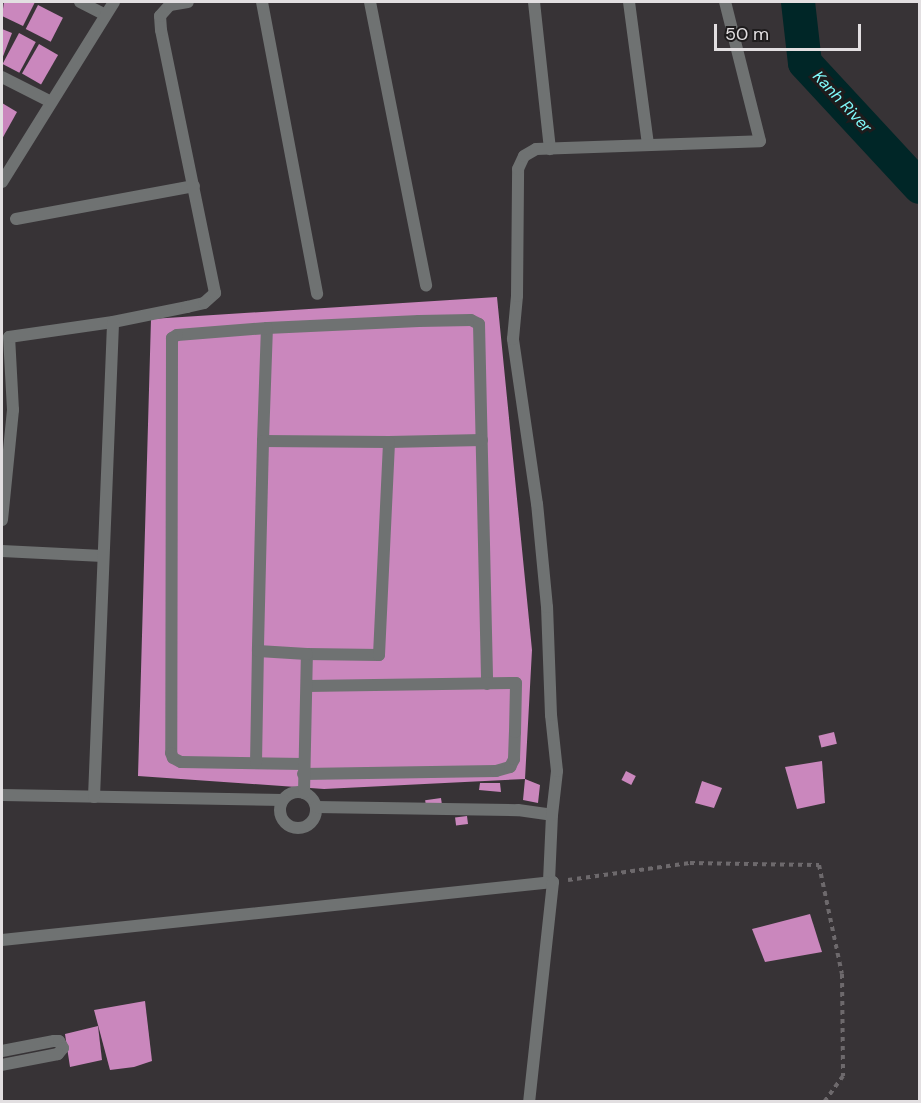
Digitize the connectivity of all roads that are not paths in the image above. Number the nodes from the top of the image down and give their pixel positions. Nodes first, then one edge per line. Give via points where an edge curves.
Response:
1 (80, 2) edge
2 (114, 2) edge
3 (188, 2) edge
4 (262, 2) edge
5 (370, 2) edge
6 (534, 2) edge
7 (629, 2) edge
8 (725, 2) edge
9 (105, 15) junction
10 (2, 77) edge
11 (51, 102) junction
12 (648, 145) junction
13 (550, 149) junction
14 (2, 182) edge
15 (194, 186) junction
16 (16, 219) dead end
17 (426, 286) dead end
18 (317, 294) dead end
19 (113, 322) junction
20 (267, 328) junction
21 (482, 440) junction
22 (263, 441) junction
23 (389, 442) junction
24 (2, 520) edge
25 (2, 551) edge
26 (103, 556) junction
27 (258, 651) junction
28 (307, 654) junction
29 (487, 684) junction
30 (307, 686) junction
31 (256, 763) junction
32 (303, 769) junction
33 (304, 793) junction
34 (2, 795) edge
35 (94, 797) junction
36 (283, 800) junction
37 (316, 807) junction
38 (552, 815) junction
39 (551, 882) junction
40 (2, 940) edge
41 (8, 1050) edge
42 (16, 1063) junction
43 (2, 1065) edge
44 (529, 1101) edge

1 - 9 street
2 - 9 street
3 - 15 street via 170,5 160,16
4 - 18 street
5 - 17 street
6 - 13 street
7 - 12 street
8 - 12 street via 760,141
9 - 11 street
10 - 11 street
11 - 14 street
12 - 13 street
13 - 38 street via 536,149 524,156 518,169 513,339 537,504 547,607 557,771
15 - 16 street
15 - 19 street via 215,293 204,303
19 - 24 street via 9,337 13,410
19 - 26 street
20 - 21 street via 475,321 480,329
20 - 22 street
20 - 31 street via 177,334 170,343 171,753 181,762
21 - 23 street
21 - 29 street
22 - 23 street
22 - 27 street
23 - 28 street via 379,656
25 - 26 street
26 - 35 street
27 - 28 street
27 - 31 street
28 - 30 street
29 - 30 street
29 - 32 street via 516,683 514,759 510,767 496,771
30 - 32 street
31 - 32 street
32 - 33 street
33 - 36 street via 292,793
33 - 37 street
34 - 35 street
35 - 36 street
36 - 37 street via 282,818 297,828 313,820
37 - 38 street via 518,810
38 - 39 street
39 - 40 street
39 - 44 street
41 - 42 street
41 - 42 street via 54,1041 59,1041 63,1048 58,1054
42 - 43 street

